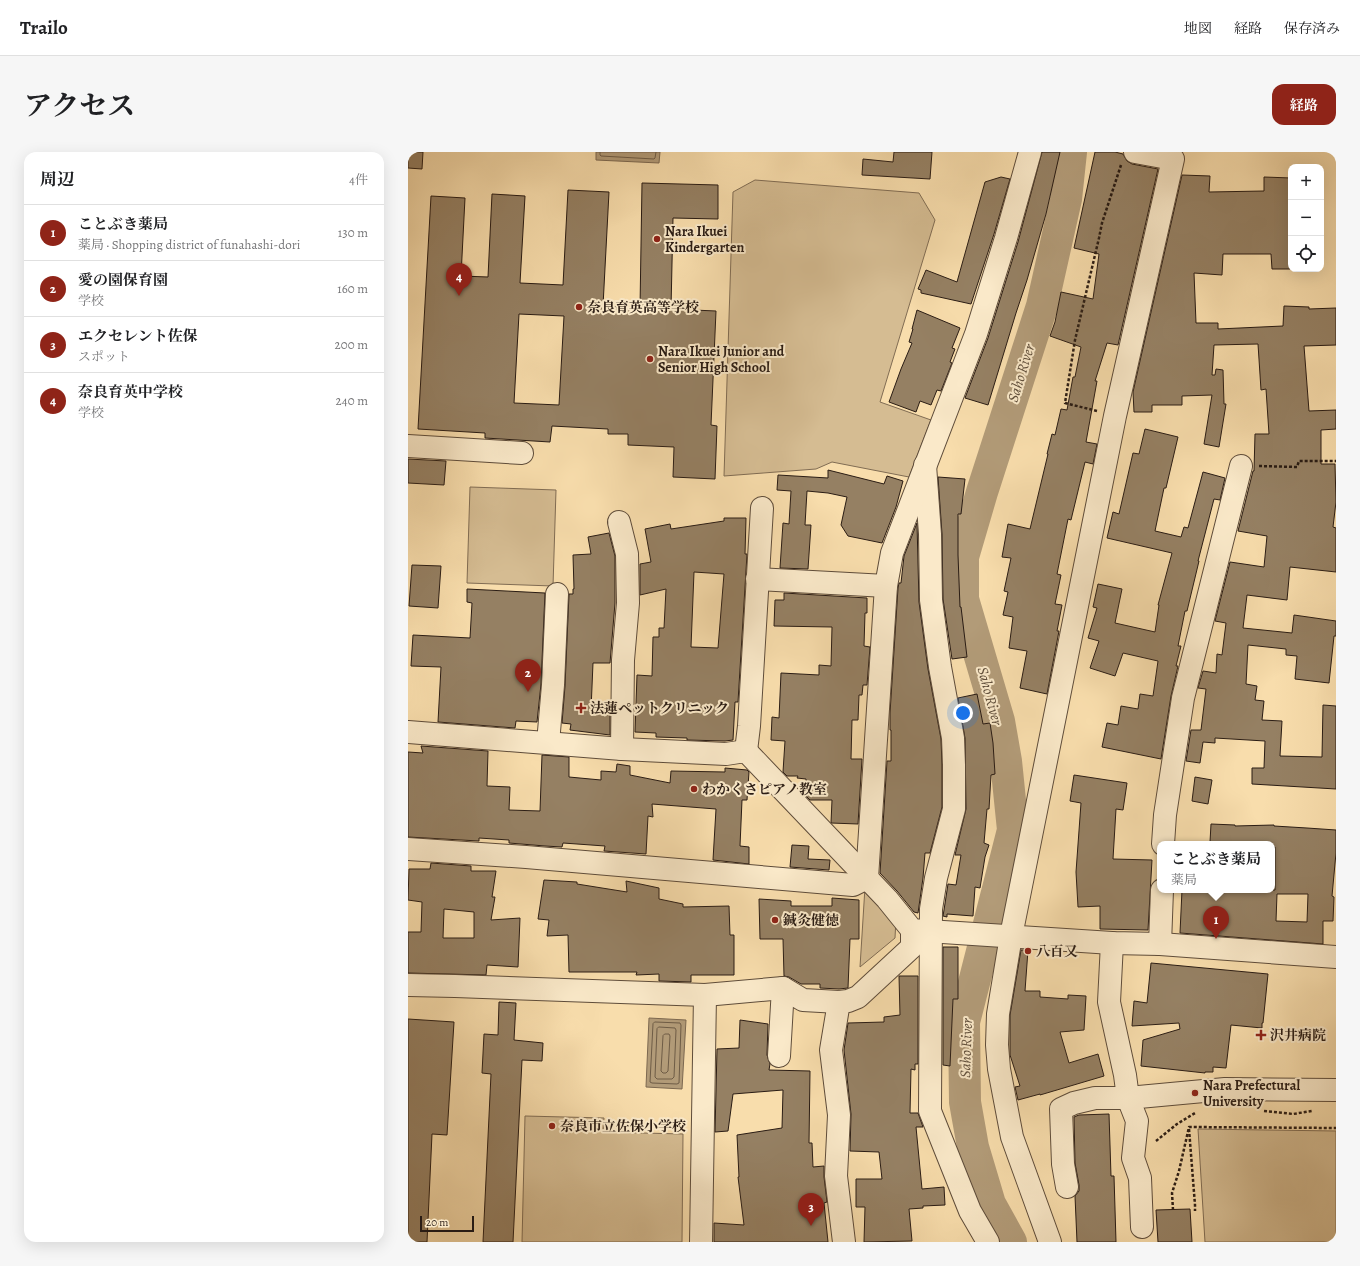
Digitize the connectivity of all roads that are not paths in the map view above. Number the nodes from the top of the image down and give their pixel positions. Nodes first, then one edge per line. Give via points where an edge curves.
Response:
1 (1030, 152) edge
2 (1129, 156) edge
3 (408, 446) edge
4 (522, 453) dead end
5 (925, 465) junction
6 (1241, 466) road end
7 (762, 508) dead end
8 (619, 522) dead end
9 (757, 579) junction
10 (886, 586) junction
11 (557, 594) dead end
12 (408, 732) edge
13 (548, 743) junction
14 (622, 749) junction
15 (746, 750) junction
16 (1163, 841) edge
17 (408, 849) edge
18 (867, 878) junction
19 (1162, 893) edge
20 (921, 930) junction
21 (1011, 936) junction
22 (1112, 943) junction
23 (1160, 944) junction
24 (1336, 957) edge
25 (408, 986) edge
26 (783, 988) junction
27 (705, 995) junction
28 (839, 1002) junction
29 (778, 1056) dead end
30 (1336, 1090) edge
31 (1128, 1098) junction
32 (1067, 1187) dead end
33 (1142, 1227) dead end
34 (701, 1242) edge
35 (844, 1242) edge
36 (988, 1242) edge
37 (1050, 1242) edge

1 - 5 street via 976,334
2 - 21 street via 1173,159 1115,416
3 - 4 street
5 - 10 street via 892,553
5 - 20 street via 931,600 953,738 954,809 930,909
6 - 16 street via 1183,698 1164,815
7 - 9 street
8 - 14 street via 626,554 628,603 623,660
9 - 10 street
9 - 15 street
10 - 18 street
11 - 13 street
12 - 13 street
13 - 14 street
14 - 15 street via 726,754
15 - 18 street
17 - 18 street via 853,885
18 - 20 street
19 - 23 street
20 - 21 street
20 - 28 street via 912,947 858,997
20 - 36 street via 930,1111 970,1211
21 - 22 street
21 - 37 street via 998,1014 999,1068 1012,1137
22 - 23 street
22 - 31 street via 1109,1002
23 - 24 street
25 - 27 street
26 - 27 street
26 - 28 street via 803,1000
26 - 29 street
27 - 34 street
28 - 35 street via 831,1050 838,1115 836,1176
30 - 31 street via 1225,1089
31 - 32 street via 1095,1098 1061,1109 1062,1164
31 - 33 street via 1137,1121 1133,1158 1140,1178

